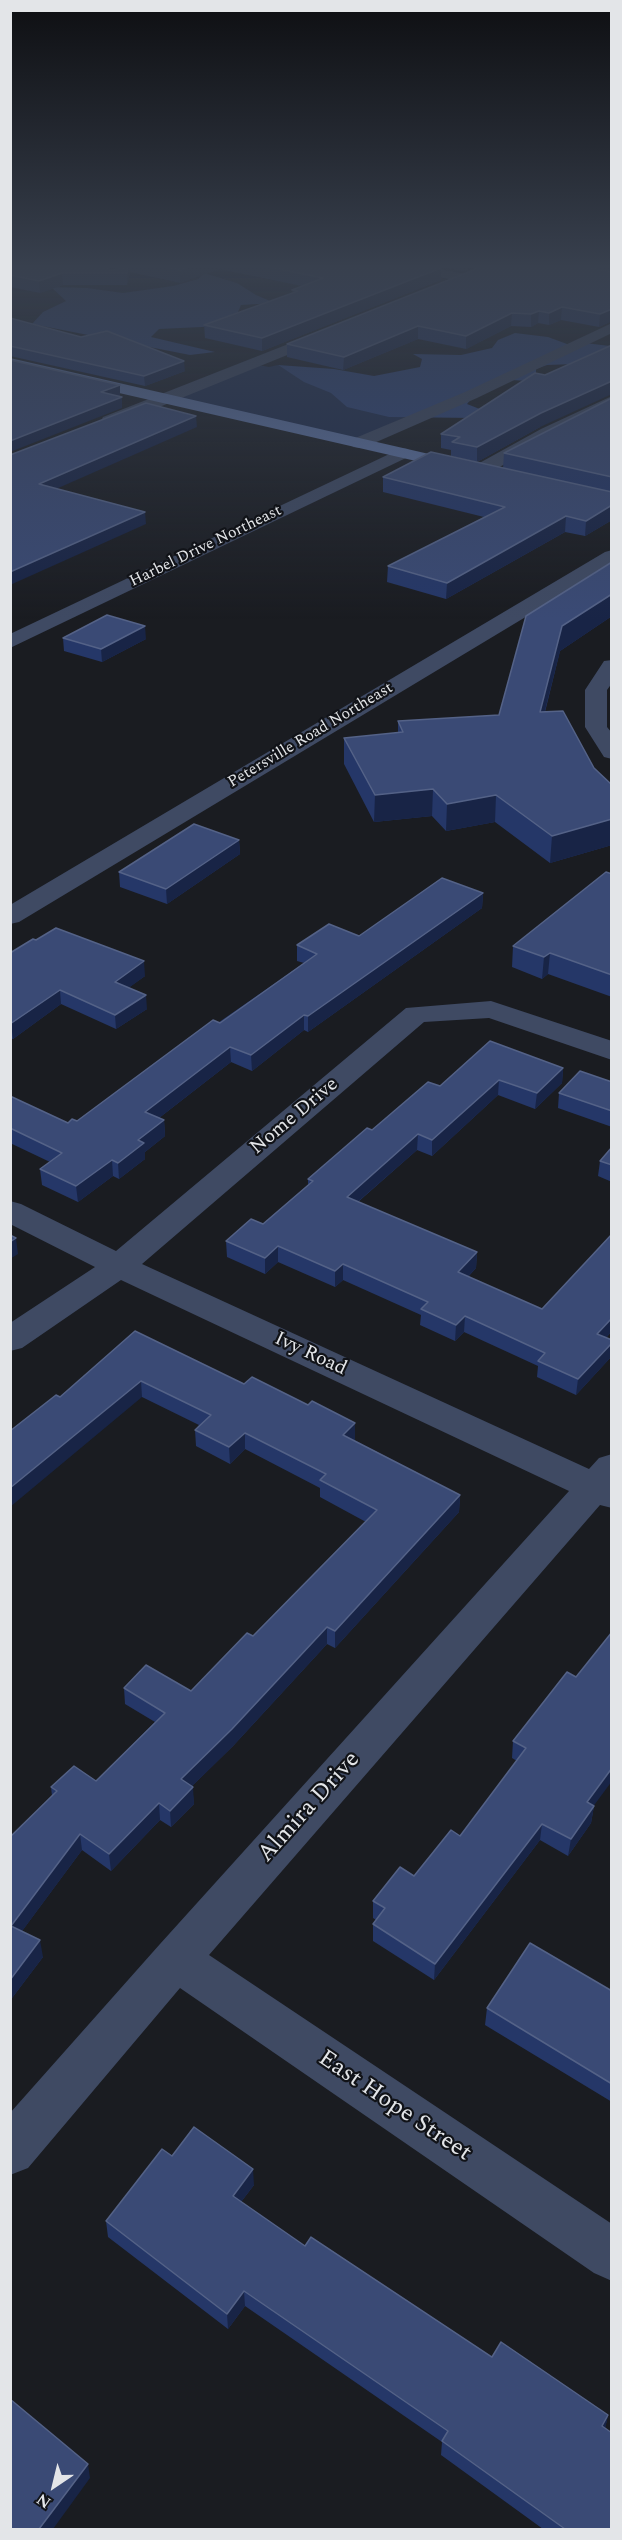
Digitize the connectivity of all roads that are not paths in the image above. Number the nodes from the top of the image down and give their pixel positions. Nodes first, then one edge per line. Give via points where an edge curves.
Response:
1 (97, 383) edge
2 (205, 383) edge
3 (497, 383) edge
4 (166, 398) junction
5 (612, 401) edge
6 (90, 429) edge
7 (359, 442) junction
8 (402, 453) junction
9 (480, 471) junction
10 (502, 476) edge
11 (612, 556) edge
12 (10, 642) edge
13 (612, 666) edge
14 (612, 752) edge
15 (10, 916) edge
16 (612, 1051) edge
17 (10, 1212) edge
18 (119, 1266) junction
19 (10, 1340) edge
20 (606, 1483) edge
21 (176, 1959) junction
22 (10, 2151) edge
23 (612, 2255) edge

1 - 4 main road
2 - 4 street
3 - 7 street
4 - 6 street
4 - 7 main road
5 - 9 street
7 - 8 main road
8 - 9 main road
8 - 12 street, Harbel Drive Northeast
9 - 10 main road
11 - 15 street, Petersville Road Northeast
13 - 14 street via 596,690 596,727
16 - 18 street, Nome Drive via 491,1009 416,1014
17 - 18 street, Ivy Road
18 - 19 street, Nome Drive
18 - 20 street, Ivy Road
20 - 21 street, Almira Drive
21 - 22 street, Almira Drive
21 - 23 street, East Hope Street

